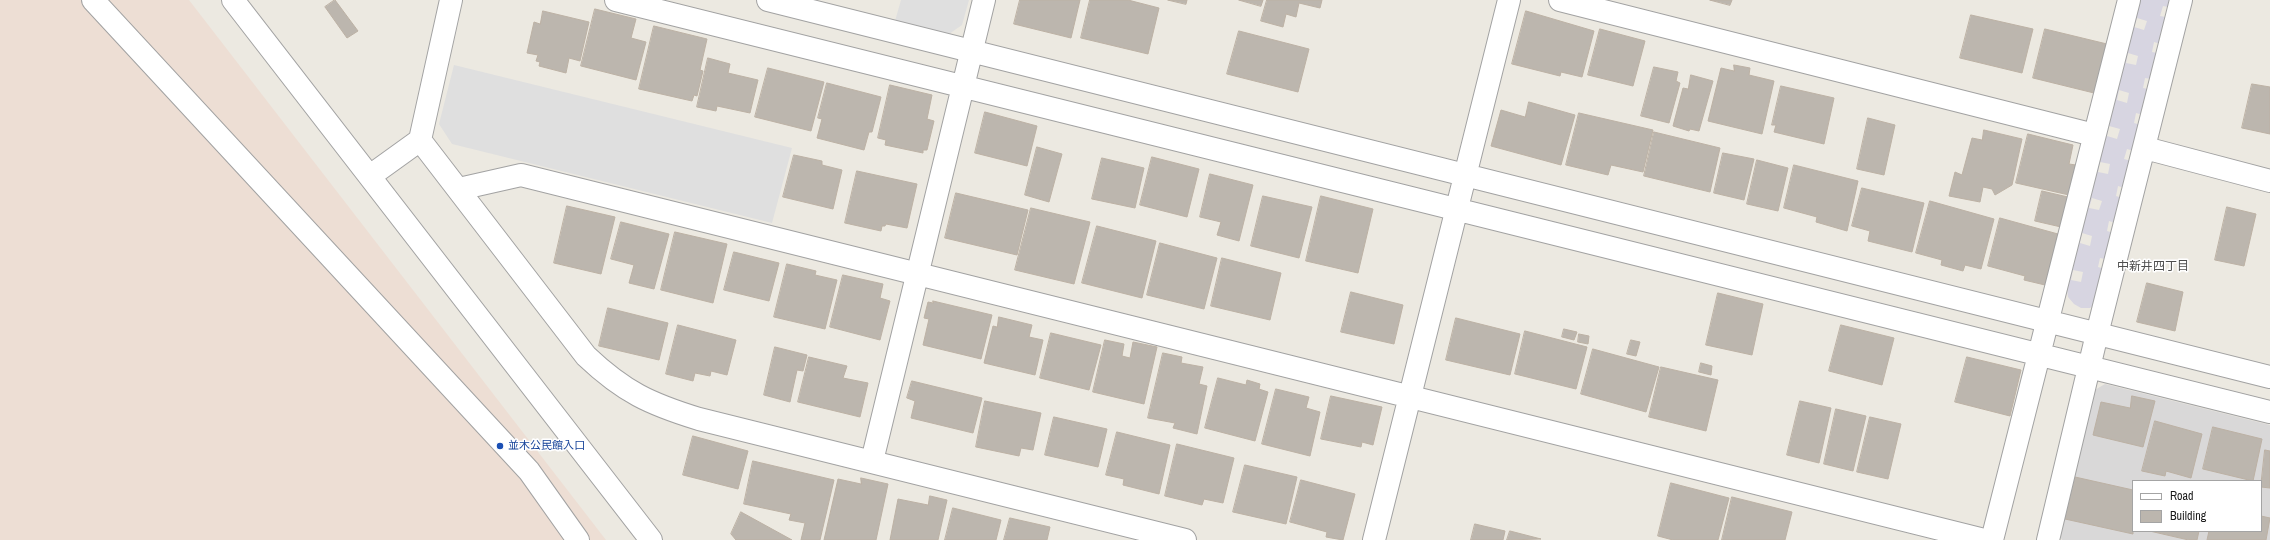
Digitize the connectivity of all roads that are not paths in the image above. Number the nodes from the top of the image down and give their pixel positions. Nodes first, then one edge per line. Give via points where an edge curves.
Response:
1 (93, 0) edge
2 (233, 0) edge
3 (451, 0) edge
4 (616, 0) edge
5 (768, 0) edge
6 (984, 0) edge
7 (1509, 0) edge
8 (1560, 0) edge
9 (2129, 0) edge
10 (2181, 0) edge
11 (972, 51) junction
12 (964, 85) junction
13 (2094, 136) junction
14 (420, 140) junction
15 (2145, 148) junction
16 (1464, 175) junction
17 (370, 176) junction
18 (2270, 181) edge
19 (459, 189) junction
20 (1455, 210) junction
21 (918, 273) junction
22 (2048, 322) junction
23 (2096, 334) junction
24 (2040, 355) junction
25 (2088, 368) junction
26 (2270, 377) edge
27 (1409, 396) junction
28 (2270, 412) edge
29 (872, 461) junction
30 (578, 540) edge
31 (650, 540) edge
32 (1185, 540) edge
33 (1374, 540) edge
34 (1984, 540) edge
35 (1992, 540) edge
36 (2048, 540) edge

1 - 30 street via 529,470
2 - 17 street
3 - 14 street
4 - 12 street
5 - 11 street
6 - 11 street
7 - 16 street
8 - 13 street
9 - 13 street
10 - 15 street
11 - 12 street
11 - 16 street
12 - 20 street
12 - 21 street
13 - 22 street
14 - 17 street
14 - 19 street
15 - 18 street
15 - 23 street
16 - 20 street
16 - 22 street
17 - 31 street
19 - 21 street via 521,175
19 - 29 street via 586,356 607,376 631,393 660,407 699,419
20 - 24 street
20 - 27 street
21 - 27 street
21 - 29 street
22 - 23 street
22 - 24 street
23 - 25 street
23 - 26 street
24 - 25 street
24 - 35 street
25 - 28 street
25 - 36 street
27 - 33 street
27 - 34 street
29 - 32 street

